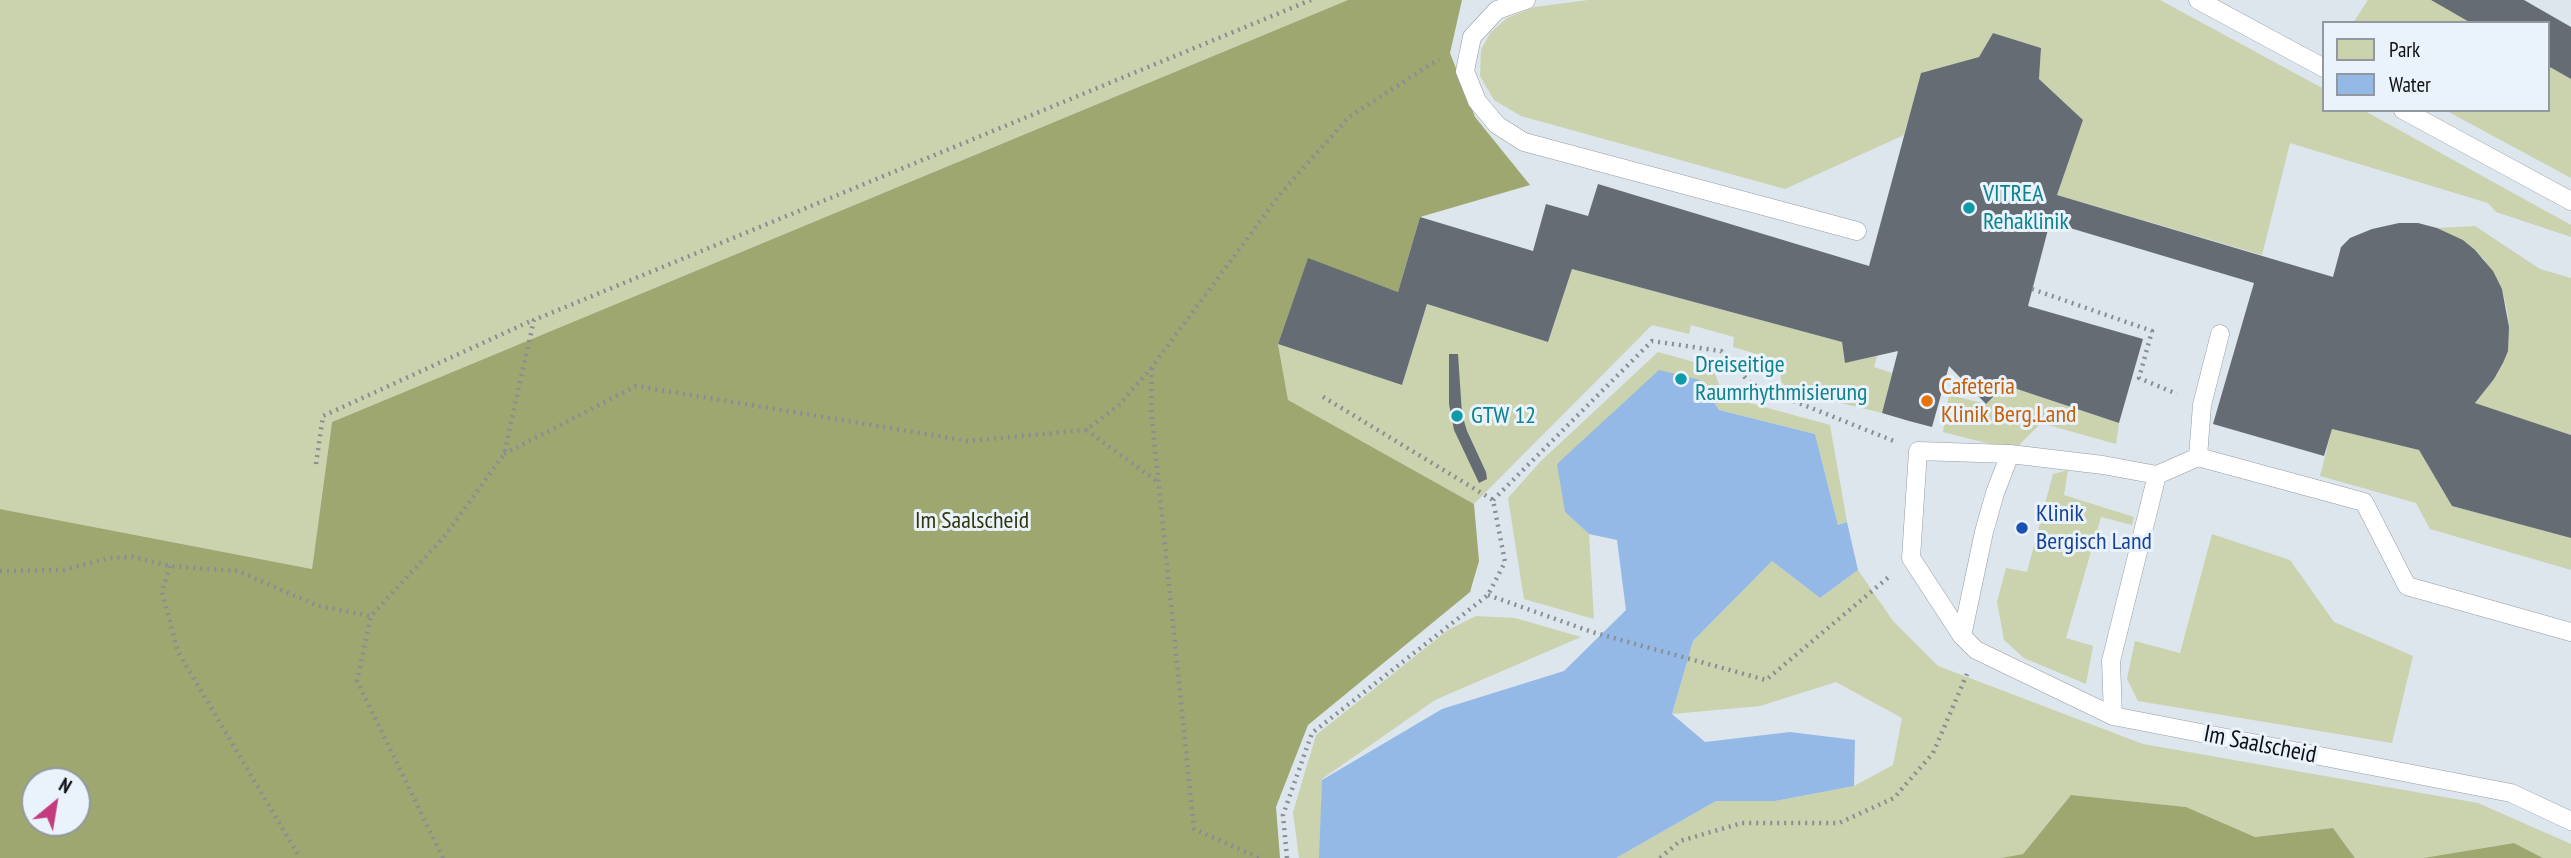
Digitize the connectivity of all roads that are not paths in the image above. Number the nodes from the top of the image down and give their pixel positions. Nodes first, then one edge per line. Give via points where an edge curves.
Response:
1 (1525, 0) edge
2 (2198, 0) edge
3 (2322, 67) edge
4 (2407, 112) edge
5 (2571, 201) edge
6 (1857, 231) dead end
7 (2220, 334) dead end
8 (2010, 454) junction
9 (2199, 457) junction
10 (2157, 475) junction
11 (2571, 632) edge
12 (1962, 636) junction
13 (2113, 716) junction
14 (2571, 821) edge

1 - 6 lane via 1497,9 1472,37 1465,71 1477,101 1497,125 1524,142
2 - 3 lane
4 - 5 lane
7 - 9 lane via 2202,405
8 - 10 lane
8 - 12 lane via 1983,532
8 - 12 lane, Im Saalscheid via 1918,451 1912,558
9 - 10 lane
9 - 11 lane via 2364,502 2407,586
10 - 13 lane via 2111,661
12 - 13 lane, Im Saalscheid via 1976,650
13 - 14 lane, Im Saalscheid via 2511,793

